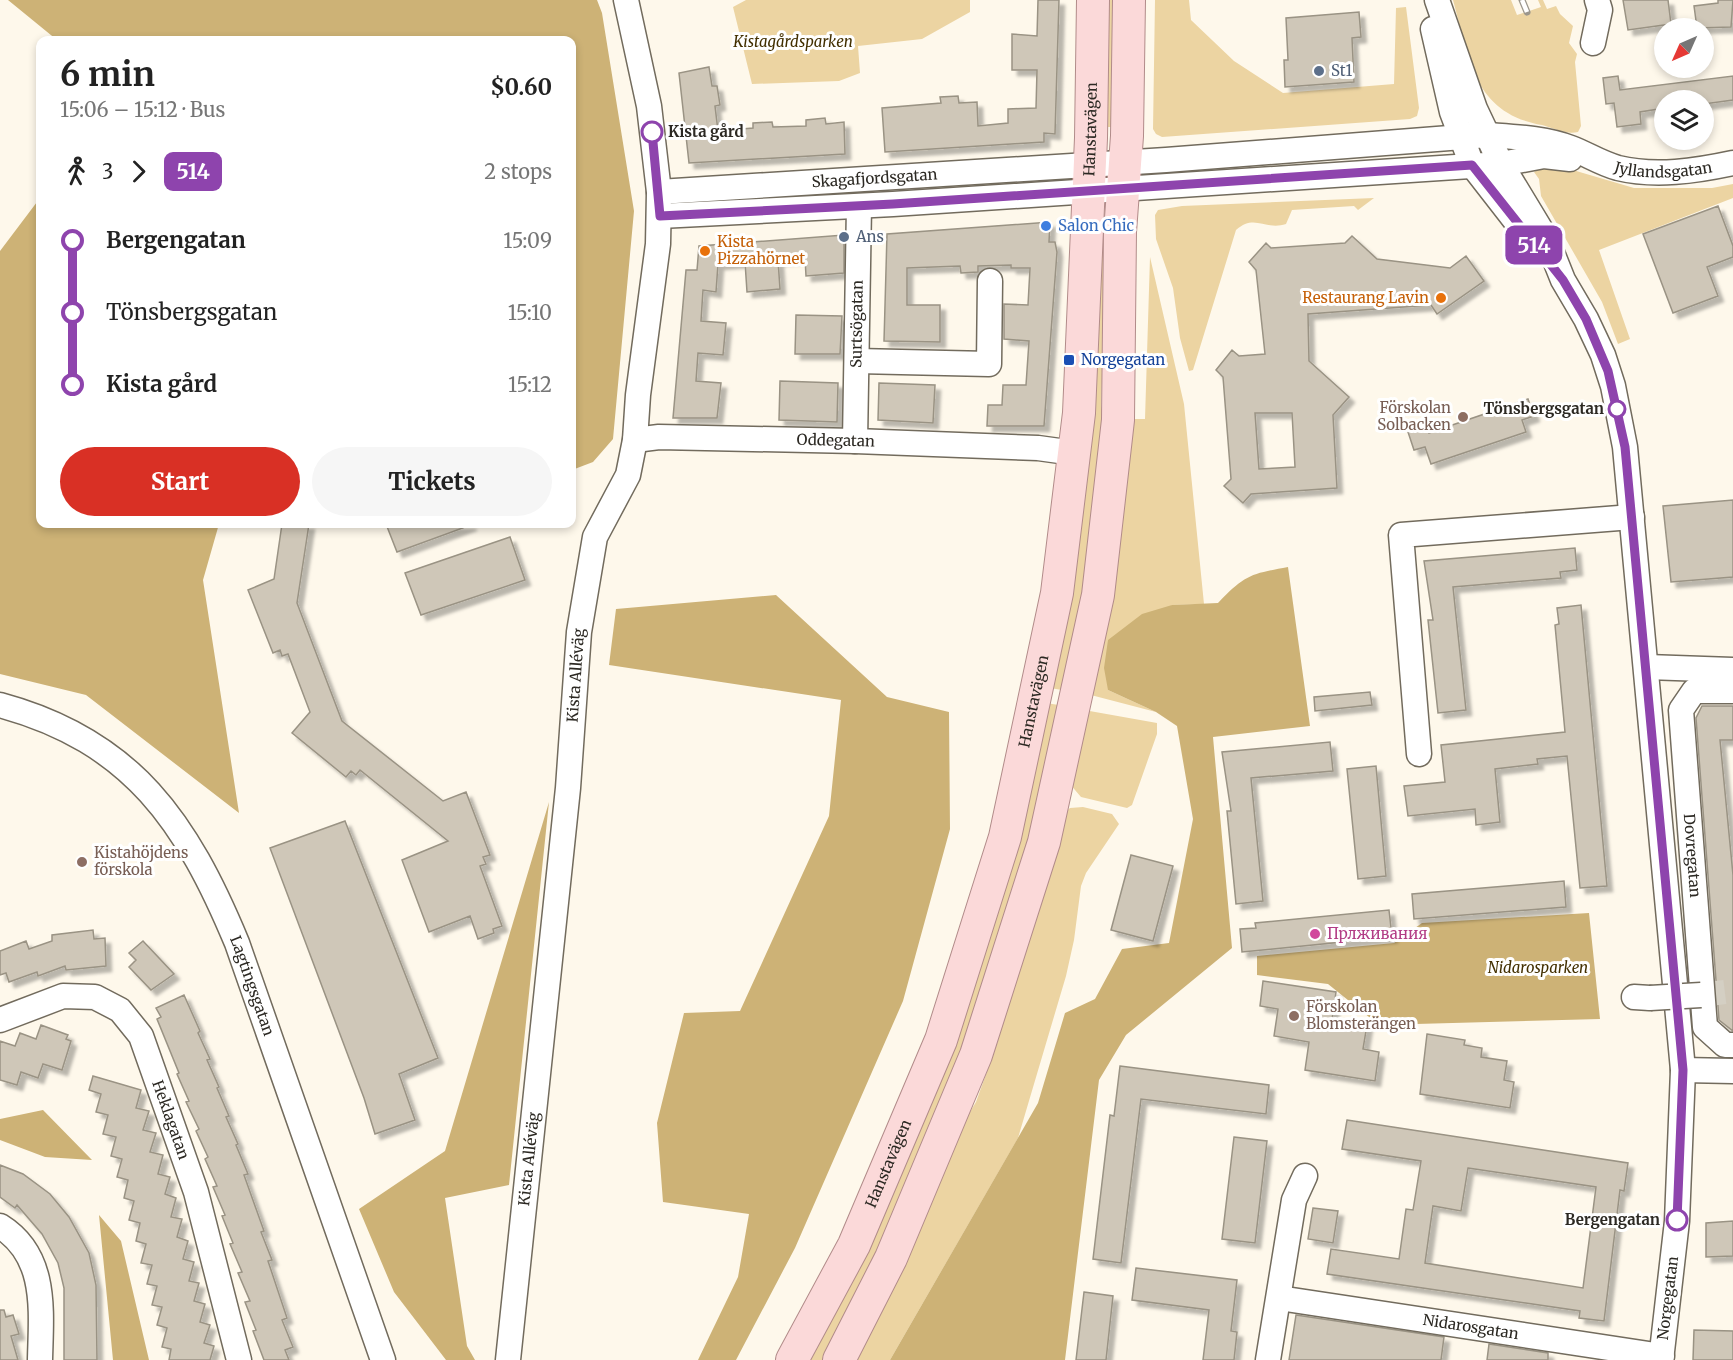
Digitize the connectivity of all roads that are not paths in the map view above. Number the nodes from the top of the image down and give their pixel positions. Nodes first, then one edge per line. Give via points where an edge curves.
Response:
1 (626, 0) edge
2 (1093, 0) edge
3 (1129, 0) edge
4 (1429, 0) edge
5 (1437, 0) edge
6 (1597, 0) edge
7 (1593, 43) dead end
8 (1488, 135) junction
9 (1460, 137) junction
10 (1594, 160) junction
11 (1733, 163) edge
12 (1501, 164) junction
13 (1472, 165) junction
14 (1124, 175) junction
15 (1089, 178) junction
16 (659, 192) junction
17 (859, 206) junction
18 (660, 216) junction
19 (1563, 280) junction
20 (990, 281) dead end
21 (857, 361) junction
22 (635, 440) junction
23 (855, 441) junction
24 (1074, 453) junction
25 (1632, 517) junction
26 (1647, 667) junction
27 (1732, 680) edge
28 (0, 705) edge
29 (1419, 754) dead end
30 (1701, 995) tunnel mouth
31 (1642, 997) dead end
32 (0, 1020) edge
33 (1733, 1045) edge
34 (1683, 1070) junction
35 (1733, 1071) edge
36 (1305, 1176) dead end
37 (0, 1226) edge
38 (1279, 1298) junction
39 (1661, 1358) edge
40 (40, 1360) edge
41 (239, 1360) edge
42 (383, 1360) edge
43 (508, 1360) edge
44 (792, 1360) edge
45 (839, 1360) edge
46 (1268, 1360) edge

1 - 16 street, Kista Alléväg via 649,106
2 - 15 main road, Hanstavägen
3 - 14 main road
4 - 9 street, Norgegatan via 1435,41
5 - 8 street, Norgegatan via 1475,110
6 - 7 street via 1600,10
8 - 9 street
8 - 10 street, Jyllandsgatan via 1537,139 1571,148
8 - 12 street, Norgegatan
9 - 13 street, Norgegatan
9 - 14 street
10 - 11 street, Jyllandsgatan via 1647,172 1695,171
10 - 12 street, Jyllandsgatan via 1544,156
12 - 13 street
12 - 19 street, Norgegatan via 1547,240
13 - 14 street
13 - 19 street, Norgegatan
14 - 15 street
14 - 45 main road via 1118,420 1098,595 1044,842 976,1055 891,1258
15 - 16 street, Skagafjordsgatan
15 - 17 street, Skagafjordsgatan
15 - 24 main road, Hanstavägen
16 - 18 street, Kista Alléväg
17 - 18 street, Skagafjordsgatan
17 - 21 street, Surtsögatan
18 - 22 street, Kista Alléväg
19 - 25 street, Norgegatan via 1595,337 1613,386 1625,447
20 - 21 street via 989,364
21 - 23 street, Surtsögatan
22 - 23 street, Oddegatan via 659,437
22 - 43 street, Kista Alléväg via 628,475 595,537 579,632 568,788
23 - 24 street, Oddegatan via 1038,448
24 - 44 main road, Hanstavägen via 1057,593 1005,837 941,1040 854,1245
25 - 26 street, Norgegatan
25 - 29 street via 1401,536
26 - 27 street
26 - 34 street, Norgegatan
27 - 33 street, Dovregatan via 1694,691 1681,710 1705,1027 1725,1045
28 - 42 street, Lagtingsgatan via 45,720 93,745 138,780 183,832 221,903 237,943
30 - 31 street, bridge
32 - 41 street, Heklagatan via 63,996 95,997 120,1010 141,1036 196,1192
34 - 35 street
34 - 39 street, Norgegatan via 1677,1221
36 - 38 street via 1294,1200
37 - 40 street via 20,1244 36,1269 41,1302
38 - 39 street, Nidarosgatan
38 - 46 street

